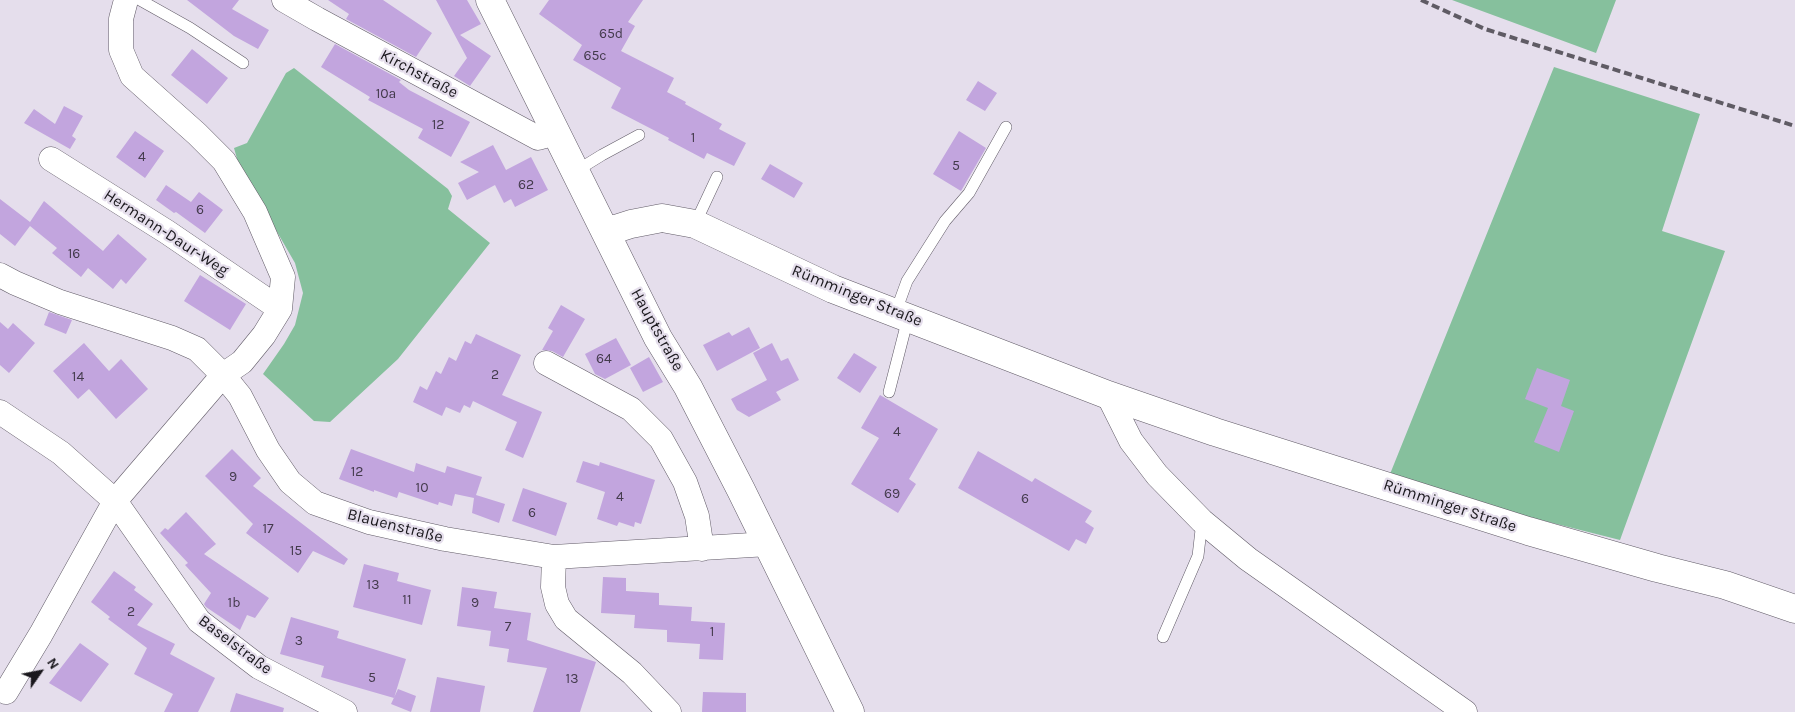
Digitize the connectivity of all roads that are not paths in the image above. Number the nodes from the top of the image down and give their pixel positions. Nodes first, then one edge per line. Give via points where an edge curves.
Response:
1 (126, 0) edge
2 (140, 0) edge
3 (284, 0) edge
4 (490, 0) edge
5 (243, 63) dead end
6 (1006, 127) dead end
7 (556, 133) junction
8 (640, 135) dead end
9 (51, 159) dead end
10 (576, 171) junction
11 (717, 177) dead end
12 (695, 224) junction
13 (606, 232) junction
14 (0, 275) edge
15 (280, 309) junction
16 (902, 316) junction
17 (546, 363) dead end
18 (223, 375) junction
19 (889, 392) dead end
20 (1108, 395) junction
21 (0, 412) edge
22 (116, 501) junction
23 (1202, 522) junction
24 (768, 544) junction
25 (702, 549) junction
26 (554, 557) junction
27 (1795, 609) edge
28 (1163, 637) dead end
29 (6, 692) dead end
30 (345, 712) edge
31 (669, 712) edge
32 (850, 712) edge
33 (1465, 712) edge

1 - 15 street via 120,19 122,50 132,76 224,161 255,212 283,277
2 - 5 lane
3 - 7 street, Kirchstraße via 538,138
4 - 7 main road, Hauptstraße
6 - 16 lane via 969,194 945,221 907,281
7 - 10 main road, Hauptstraße
8 - 10 lane
9 - 15 street, Hermann-Daur-Weg
10 - 13 main road, Hauptstraße
11 - 12 lane
12 - 13 main road, Rümminger Straße via 662,218
12 - 16 main road, Rümminger Straße via 833,289
13 - 24 main road, Hauptstraße via 658,338 688,387
14 - 18 street, Blauenstraße via 60,302 197,349
15 - 18 street via 242,362
16 - 19 lane
16 - 20 main road, Rümminger Straße
17 - 25 street via 631,409 660,439 685,482 697,516
18 - 22 street
18 - 26 street, Blauenstraße via 240,396 268,450 290,482 315,503 369,522
20 - 23 street via 1131,441 1157,475
20 - 27 main road, Rümminger Straße via 1528,531 1726,585
21 - 22 street via 61,453
22 - 29 street
22 - 30 street, Baselstraße via 198,622 258,667
23 - 28 lane via 1198,556
23 - 33 street via 1248,559
24 - 25 street, Blauenstraße
24 - 32 main road, Hauptstraße
25 - 26 street, Blauenstraße
26 - 31 street via 553,587 557,604 566,619 632,672

